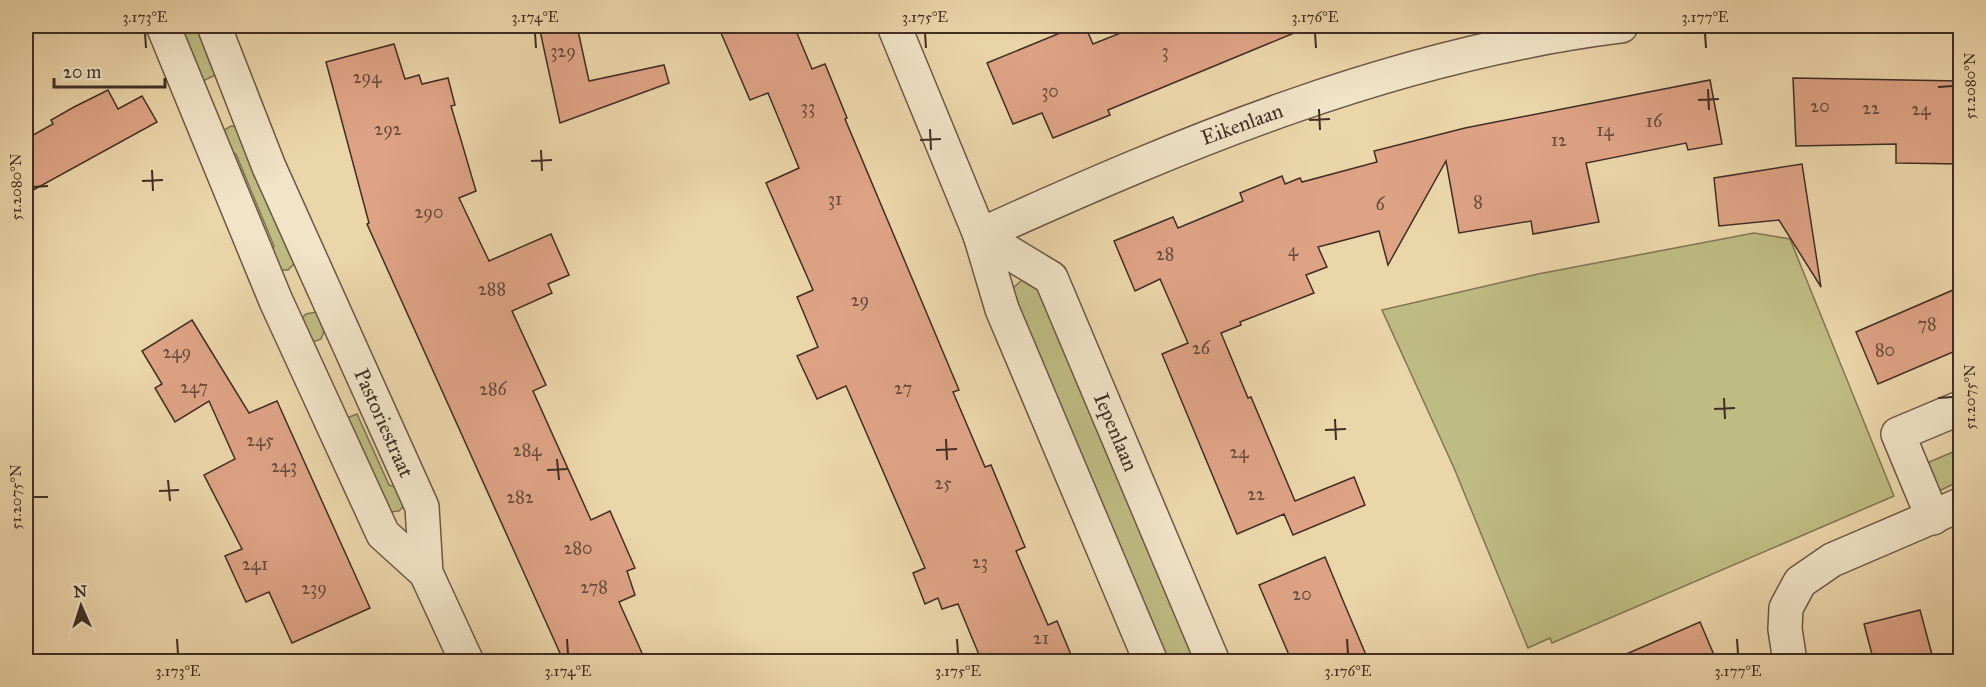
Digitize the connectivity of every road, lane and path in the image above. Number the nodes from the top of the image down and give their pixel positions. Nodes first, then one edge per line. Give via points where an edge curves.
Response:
1 (163, 26) edge
2 (214, 26) edge
3 (894, 26) edge
4 (1621, 26) edge
5 (240, 94) junction
6 (198, 114) junction
7 (980, 235) junction
8 (320, 279) junction
9 (276, 302) junction
10 (1960, 408) edge
11 (1947, 511) edge
12 (426, 573) junction
13 (466, 662) edge
14 (1151, 662) edge
15 (1213, 662) edge
16 (1790, 662) edge

1 - 6 street, Pastoriestraat
2 - 5 street, Pastoriestraat
3 - 7 street
4 - 7 street, Eikenlaan via 1536,39 1426,64 1260,116 1125,169
5 - 6 street
5 - 8 street, Pastoriestraat
6 - 9 street, Pastoriestraat
7 - 14 street via 1002,309
7 - 15 street, Iepenlaan via 1051,278
8 - 9 street
8 - 12 street, Pastoriestraat via 422,507
9 - 12 street, Pastoriestraat via 383,534
10 - 11 street via 1898,434
11 - 16 street via 1832,560 1800,582 1786,608
12 - 13 street, Pastoriestraat

